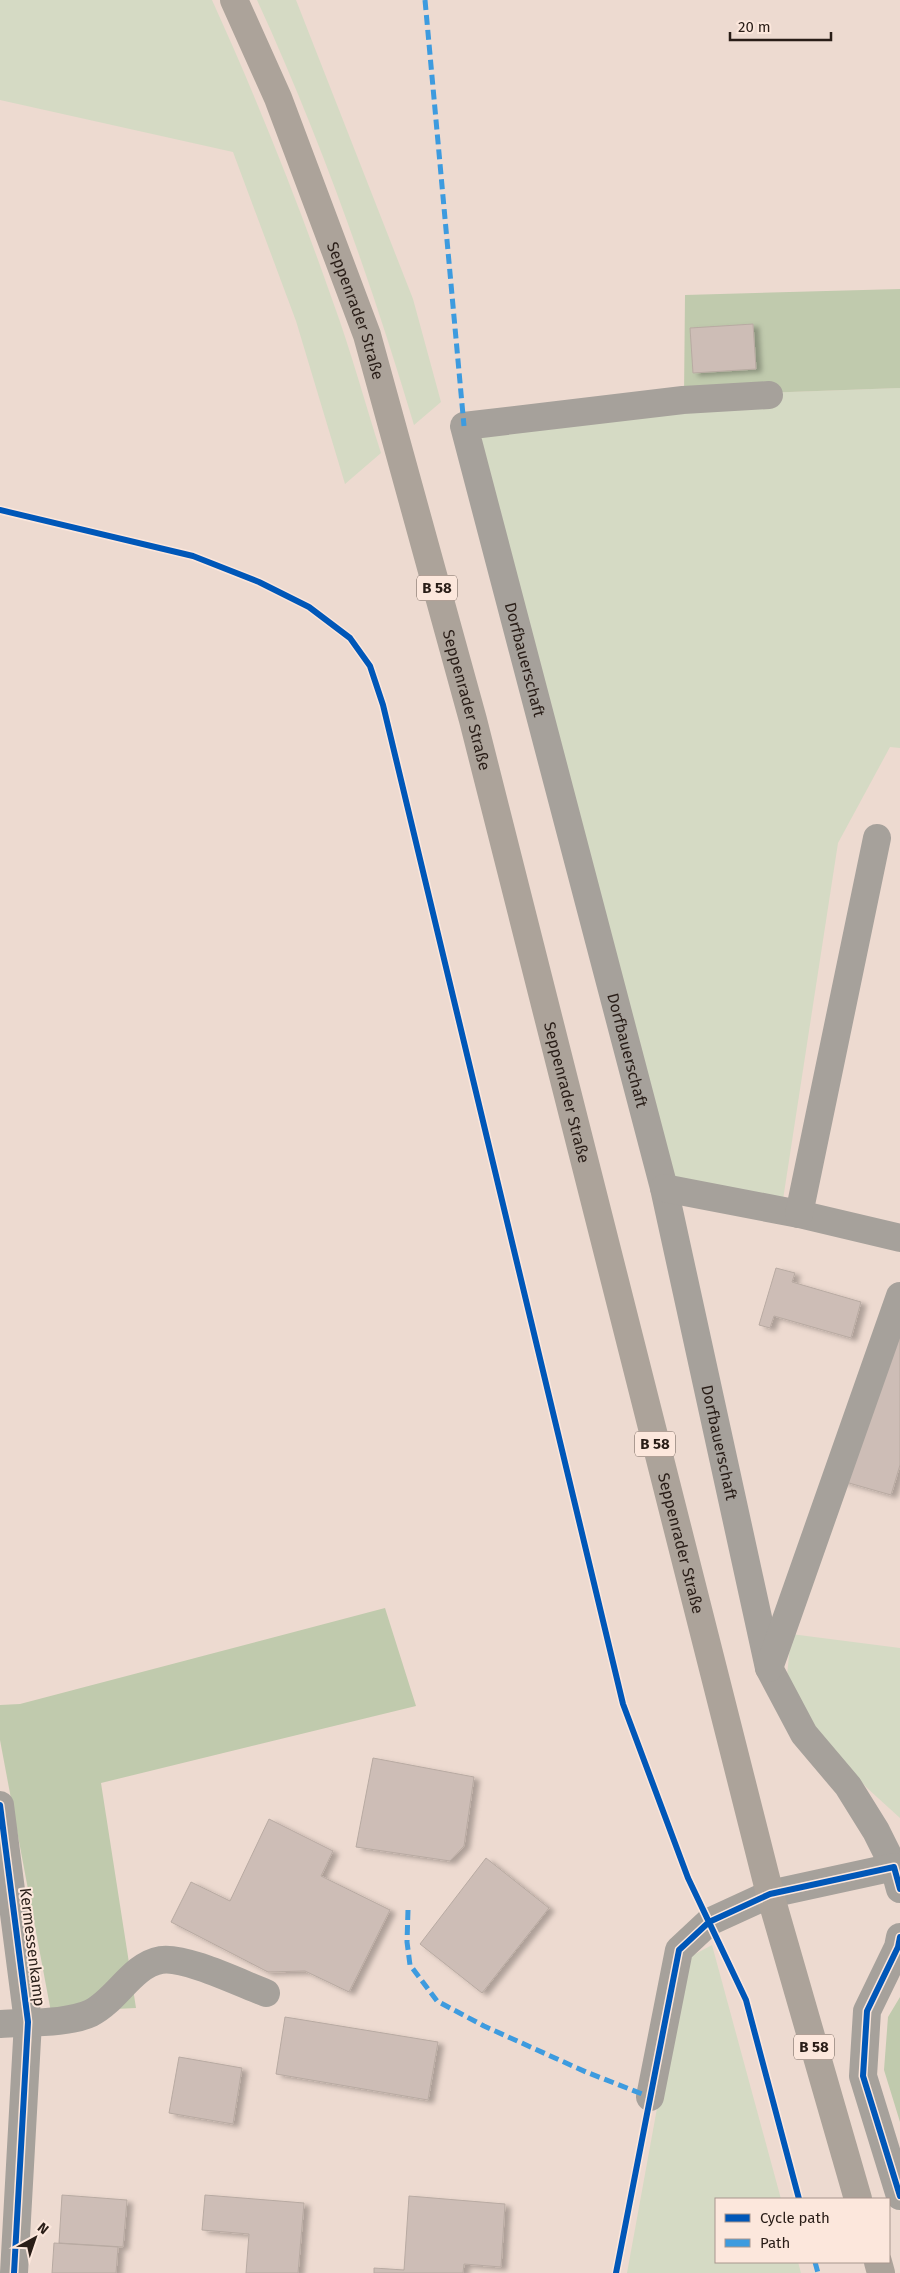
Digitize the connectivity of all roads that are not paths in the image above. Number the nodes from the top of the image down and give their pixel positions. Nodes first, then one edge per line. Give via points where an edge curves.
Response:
1 (234, 0) edge
2 (768, 396) dead end
3 (877, 838) dead end
4 (664, 1188) junction
5 (799, 1214) junction
6 (900, 1238) edge
7 (900, 1296) edge
8 (769, 1668) junction
9 (0, 1805) edge
10 (897, 1878) edge
11 (770, 1894) junction
12 (900, 1937) edge
13 (266, 1993) dead end
14 (28, 2022) junction
15 (0, 2024) edge
16 (650, 2097) dead end
17 (900, 2196) edge
18 (858, 2198) edge
19 (14, 2273) edge

1 - 11 main road, Seppenrader Straße / B 58 via 278,98 367,335 476,729
2 - 4 street, Dorfbauerschaft via 683,400 464,426
3 - 5 street
4 - 5 street
4 - 8 street, Dorfbauerschaft
5 - 6 street
7 - 8 street
8 - 10 street, Dorfbauerschaft via 804,1734 848,1786 876,1831
9 - 14 street, Kermessenkamp
10 - 11 street
11 - 16 street via 709,1922 679,1950
11 - 18 main road, Seppenrader Straße / B 58
12 - 17 street via 867,2010 863,2076
13 - 14 street via 180,1960 161,1960 147,1965 115,1996 91,2013
14 - 15 street
14 - 19 street, Kermessenkamp

